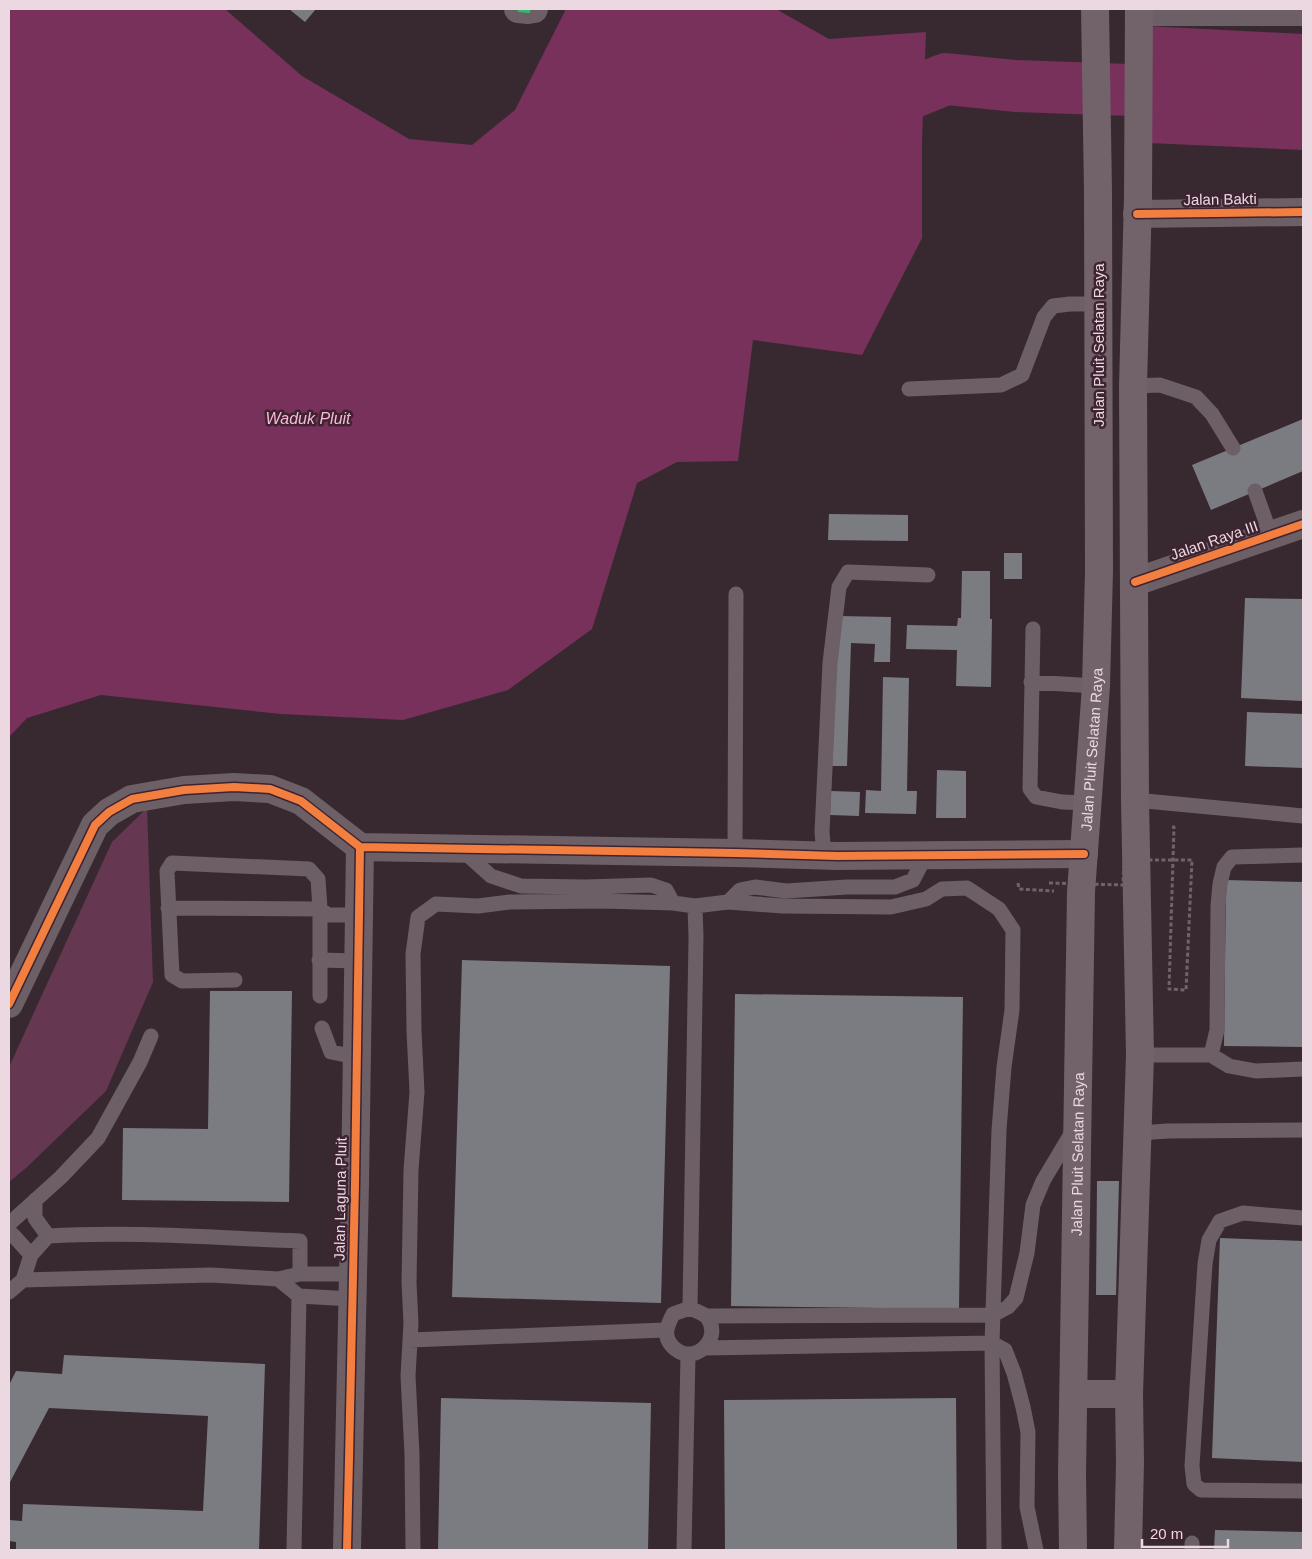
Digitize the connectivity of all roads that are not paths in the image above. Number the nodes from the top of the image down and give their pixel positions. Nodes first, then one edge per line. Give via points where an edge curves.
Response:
1 (518, 9) edge
2 (534, 9) edge
3 (1303, 12) edge
4 (1139, 14) edge
5 (1095, 18) edge
6 (1138, 206) junction
7 (1303, 212) edge
8 (1098, 304) junction
9 (1133, 386) junction
10 (908, 389) dead end
11 (1233, 448) dead end
12 (1255, 491) dead end
13 (1303, 524) edge
14 (1271, 536) junction
15 (928, 576) dead end
16 (1135, 582) junction
17 (736, 594) dead end
18 (1033, 629) dead end
19 (1031, 682) junction
20 (1096, 686) junction
21 (1135, 800) junction
22 (1086, 804) junction
23 (1303, 816) edge
24 (360, 847) junction
25 (461, 848) junction
26 (735, 853) junction
27 (1084, 854) junction
28 (824, 855) junction
29 (926, 855) junction
30 (1303, 855) edge
31 (728, 902) junction
32 (673, 903) junction
33 (695, 906) junction
34 (168, 908) junction
35 (320, 909) junction
36 (359, 914) junction
37 (319, 960) junction
38 (358, 961) junction
39 (235, 980) dead end
40 (320, 996) dead end
41 (9, 1004) edge
42 (322, 1028) dead end
43 (150, 1036) dead end
44 (1140, 1055) junction
45 (1211, 1055) junction
46 (356, 1057) junction
47 (1303, 1069) edge
48 (1078, 1122) junction
49 (1303, 1130) edge
50 (1138, 1134) junction
51 (35, 1200) junction
52 (1303, 1218) edge
53 (9, 1224) edge
54 (9, 1235) edge
55 (48, 1236) junction
56 (31, 1255) junction
57 (300, 1274) junction
58 (278, 1279) junction
59 (23, 1280) junction
60 (353, 1286) junction
61 (9, 1292) edge
62 (299, 1296) junction
63 (690, 1308) junction
64 (993, 1315) junction
65 (706, 1316) junction
66 (665, 1330) junction
67 (410, 1340) junction
68 (992, 1343) junction
69 (705, 1348) junction
70 (688, 1355) junction
71 (1074, 1394) junction
72 (1129, 1394) junction
73 (1303, 1491) edge
74 (294, 1550) edge
75 (347, 1550) edge
76 (413, 1550) edge
77 (684, 1550) edge
78 (994, 1550) edge
79 (1036, 1550) edge
80 (1073, 1550) edge
81 (1128, 1550) edge

1 - 2 street
3 - 4 street
4 - 6 highway
5 - 8 highway, Jalan Pluit Selatan Raya
6 - 7 street, Jalan Bakti
6 - 9 highway
8 - 10 lane via 1053,306 1044,317 1022,375 1001,385
8 - 20 highway, Jalan Pluit Selatan Raya
9 - 11 lane via 1160,385 1196,397 1212,414
9 - 16 highway
12 - 14 lane
13 - 14 street, Jalan Raya III
14 - 16 street, Jalan Raya III
15 - 28 lane via 848,572 839,587 830,663 822,832
16 - 21 highway
17 - 26 lane
18 - 19 lane
19 - 20 lane
19 - 22 lane via 1030,790 1036,797
20 - 22 highway, Jalan Pluit Selatan Raya
21 - 23 lane
21 - 44 highway
22 - 27 highway, Jalan Pluit Selatan Raya
24 - 25 street
24 - 36 street, Jalan Laguna Pluit
24 - 41 street via 301,802 270,789 184,790 132,799 94,825
25 - 26 street
25 - 32 lane via 491,876 521,886 651,885 666,890
26 - 28 street
27 - 29 street
27 - 48 highway, Jalan Pluit Selatan Raya
28 - 29 street
29 - 31 lane via 912,880 896,887 786,890 755,887 740,890
30 - 45 lane via 1232,857 1224,867 1218,906 1217,1030
31 - 33 lane
31 - 64 lane via 891,907 926,899 942,889 967,888 999,909 1013,930 1012,1010 999,1130
32 - 33 lane
32 - 67 lane via 436,904 418,917 413,954 417,1092 411,1179
33 - 63 lane
34 - 35 lane
34 - 35 lane via 167,871 172,863 309,869 318,880
34 - 39 lane via 172,975 182,981
35 - 36 lane via 328,915
35 - 37 lane
36 - 38 street, Jalan Laguna Pluit
37 - 38 lane
37 - 40 lane
38 - 46 street, Jalan Laguna Pluit
42 - 46 lane via 331,1052
43 - 51 lane via 140,1062 98,1138
44 - 45 lane
44 - 50 highway
45 - 47 lane via 1229,1066 1256,1071
46 - 60 street, Jalan Laguna Pluit
48 - 64 lane via 1043,1181 1033,1205 1027,1252 1016,1298
48 - 71 highway, Jalan Pluit Selatan Raya
49 - 50 lane
50 - 72 highway
51 - 53 lane
51 - 55 lane via 35,1218
52 - 73 lane via 1243,1214 1220,1221 1209,1240 1192,1466 1194,1484 1201,1490
54 - 56 lane
55 - 56 lane
55 - 57 lane via 77,1234 300,1241
56 - 59 lane
57 - 58 lane
57 - 60 lane
58 - 59 lane via 211,1275
58 - 62 lane
59 - 61 lane
60 - 62 lane
60 - 75 street, Jalan Laguna Pluit
62 - 74 lane
63 - 65 lane
63 - 66 lane via 673,1314
64 - 65 lane
64 - 68 lane
65 - 69 lane via 711,1338
66 - 67 lane
66 - 70 lane via 672,1347
67 - 76 lane via 408,1376
68 - 69 lane
68 - 78 lane
68 - 79 lane via 1005,1350 1023,1407 1028,1432 1027,1507
69 - 70 lane
70 - 77 lane
71 - 72 highway
71 - 80 highway, Jalan Pluit Selatan Raya
72 - 81 highway

